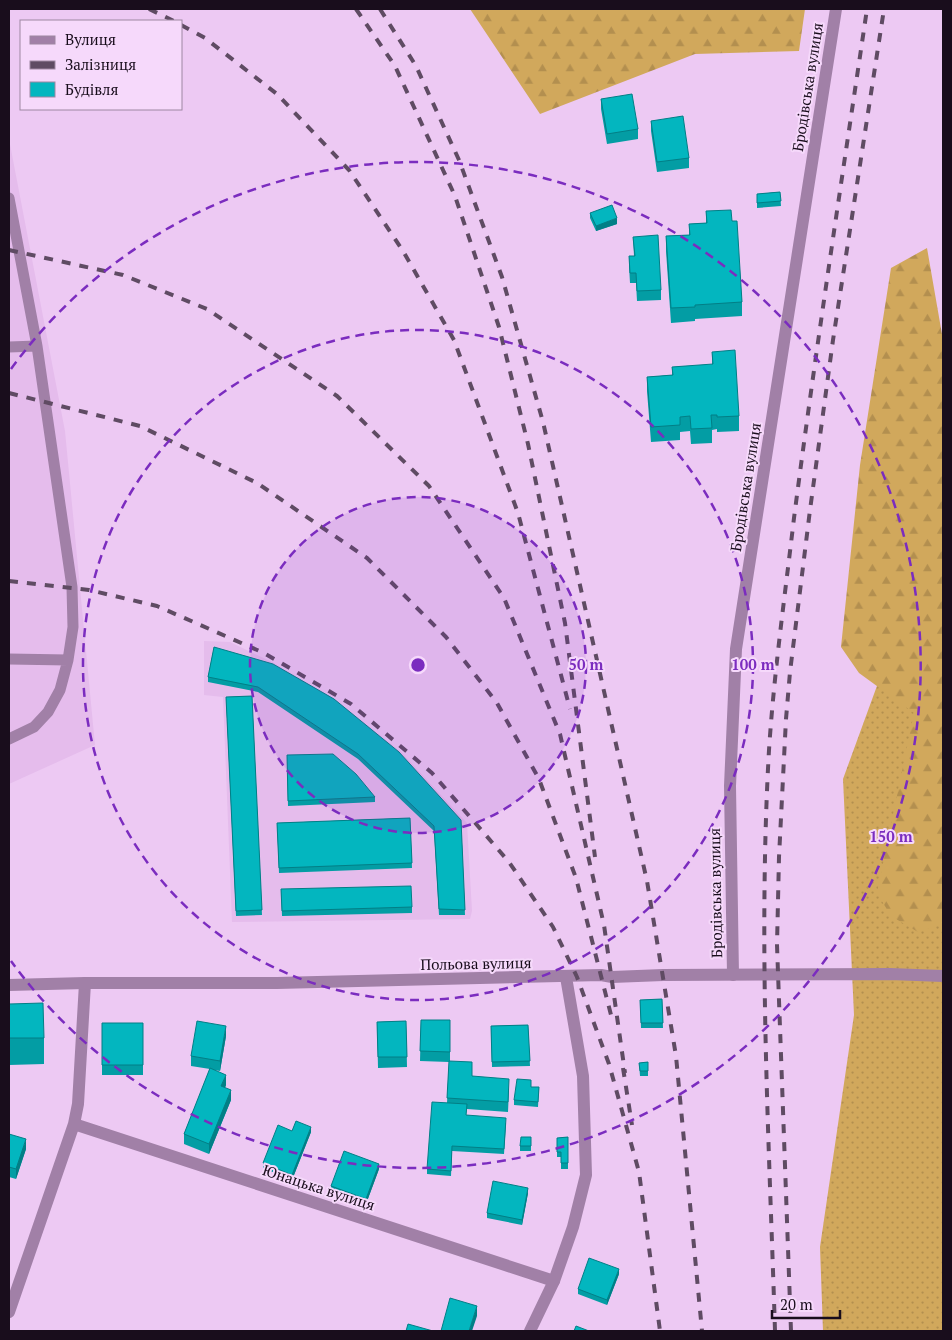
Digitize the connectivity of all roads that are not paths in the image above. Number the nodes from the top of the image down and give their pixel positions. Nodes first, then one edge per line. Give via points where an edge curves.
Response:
1 (836, 9) edge
2 (9, 198) edge
3 (37, 346) junction
4 (9, 347) edge
5 (9, 659) edge
6 (68, 660) junction
7 (9, 739) edge
8 (733, 975) junction
9 (943, 976) edge
10 (566, 977) junction
11 (85, 983) junction
12 (9, 985) edge
13 (74, 1124) junction
14 (554, 1280) junction
15 (9, 1312) edge
16 (530, 1331) edge

1 - 8 street, Бродівська вулиця via 736,650 730,786
2 - 3 lane
3 - 4 lane
3 - 6 lane via 72,588 73,627
5 - 6 lane
6 - 7 lane via 60,690 48,712 34,727
8 - 9 street, Польова вулиця
8 - 10 street, Польова вулиця
10 - 11 street, Польова вулиця
10 - 14 street via 583,1076 586,1175
11 - 12 street, Польова вулиця
11 - 13 street
13 - 14 street, Юнацька вулиця
13 - 15 street
14 - 16 street

